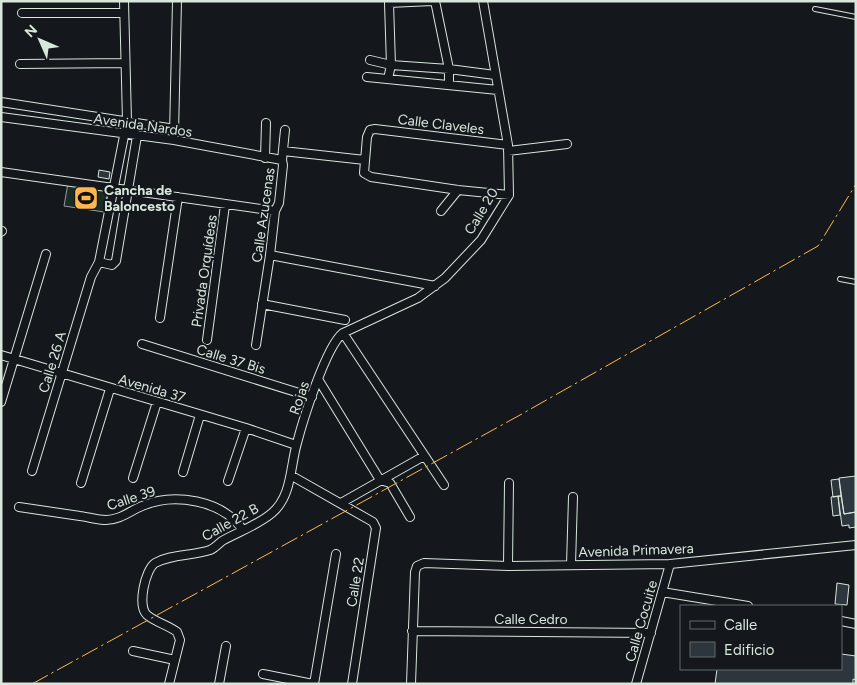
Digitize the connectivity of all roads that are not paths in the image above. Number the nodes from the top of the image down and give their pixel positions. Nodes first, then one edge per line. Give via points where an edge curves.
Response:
1 (124, 1) edge
2 (177, 1) edge
3 (434, 1) edge
4 (483, 1) edge
5 (816, 9) dead end
6 (22, 13) dead end
7 (124, 13) junction
8 (856, 17) edge
9 (370, 60) dead end
10 (125, 63) junction
11 (20, 64) dead end
12 (391, 65) junction
13 (449, 69) junction
14 (495, 75) junction
15 (367, 77) dead end
16 (388, 79) junction
17 (449, 84) junction
18 (498, 90) junction
19 (1, 102) edge
20 (1, 117) edge
21 (127, 121) junction
22 (266, 123) dead end
23 (175, 129) junction
24 (285, 130) dead end
25 (124, 134) junction
26 (137, 136) junction
27 (174, 140) junction
28 (567, 144) dead end
29 (508, 148) junction
30 (282, 155) junction
31 (265, 158) junction
32 (365, 160) junction
33 (1, 172) edge
34 (113, 188) junction
35 (129, 190) junction
36 (458, 190) junction
37 (509, 195) junction
38 (178, 197) junction
39 (225, 205) junction
40 (275, 211) junction
41 (441, 211) dead end
42 (46, 254) dead end
43 (270, 255) junction
44 (99, 262) junction
45 (840, 279) dead end
46 (856, 282) edge
47 (435, 286) junction
48 (262, 304) junction
49 (160, 318) dead end
50 (345, 320) dead end
51 (343, 332) junction
52 (207, 340) dead end
53 (142, 344) dead end
54 (256, 345) dead end
55 (1, 355) edge
56 (14, 358) junction
57 (62, 373) junction
58 (318, 379) junction
59 (110, 388) junction
60 (312, 397) junction
61 (1, 402) edge
62 (157, 402) junction
63 (200, 415) junction
64 (246, 428) junction
65 (296, 445) junction
66 (424, 456) junction
67 (32, 471) dead end
68 (183, 472) dead end
69 (292, 476) junction
70 (133, 478) dead end
71 (380, 480) junction
72 (228, 481) dead end
73 (82, 483) dead end
74 (509, 483) dead end
75 (444, 485) dead end
76 (573, 497) dead end
77 (341, 503) junction
78 (19, 507) dead end
79 (410, 518) dead end
80 (243, 530) junction
81 (856, 545) edge
82 (336, 554) dead end
83 (670, 564) junction
84 (571, 565) junction
85 (508, 566) junction
86 (662, 592) junction
87 (742, 605) edge
88 (842, 621) edge
89 (856, 624) edge
90 (412, 631) junction
91 (650, 632) junction
92 (226, 646) dead end
93 (133, 651) dead end
94 (175, 660) junction
95 (263, 674) dead end
96 (169, 684) edge
97 (219, 684) edge
98 (314, 684) edge
99 (352, 684) edge
100 (411, 684) edge
101 (636, 684) edge

1 - 7 street, Calle 26 A
2 - 23 street
3 - 12 street via 389,3
3 - 13 street
4 - 14 street, Calle 20
5 - 8 lane
6 - 7 street
7 - 10 street, Calle 26 A
9 - 12 street
10 - 11 street
10 - 21 street, Calle 26 A
12 - 13 street
12 - 16 street
13 - 14 street
13 - 17 street
14 - 18 street, Calle 20
15 - 16 street
16 - 17 street
17 - 18 street
18 - 29 street, Calle 20
19 - 21 street, Avenida Nardos
20 - 25 street, Avenida Nardos
21 - 23 street, Avenida Nardos
21 - 25 street, Calle 26 A
21 - 26 street
22 - 31 street
23 - 27 street
24 - 30 street, Calle Azucenas
25 - 26 street, Avenida Nardos
25 - 34 street, Calle 26 A
26 - 27 street, Avenida Nardos
26 - 35 street
27 - 31 street, Avenida Nardos
28 - 29 street, Calle Claveles
29 - 32 street, Calle Claveles via 375,129 370,130 367,137
29 - 37 street, Calle 20
30 - 31 street, Avenida Nardos
30 - 32 street, Avenida Nardos
30 - 40 street, Calle Azucenas via 279,203
32 - 36 street via 364,173 367,176
33 - 34 street
34 - 35 street
34 - 44 street, Calle 26 A
35 - 38 street
35 - 44 street via 116,261 112,265
36 - 37 street
36 - 41 street
37 - 47 street, Calle 20 via 481,240
38 - 39 street
38 - 49 street
39 - 40 street
39 - 52 street, Privada Orquídeas
40 - 43 street, Calle Azucenas
42 - 56 street
43 - 47 street
43 - 48 street, Calle Azucenas
44 - 57 street, Calle 26 A via 91,277
45 - 46 lane
47 - 51 street, Calle 20 via 418,298
48 - 50 street
48 - 54 street, Calle Azucenas
51 - 58 street, Rojas via 336,338
51 - 66 street
53 - 60 street, Calle 37 Bis
55 - 56 street, Avenida 37
56 - 57 street, Avenida 37
56 - 61 street
57 - 59 street, Avenida 37
57 - 67 street, Calle 26 A
58 - 60 street, Rojas
58 - 71 street
59 - 62 street, Avenida 37
59 - 73 street
60 - 65 street, Rojas
62 - 63 street, Avenida 37
62 - 70 street
63 - 64 street, Avenida 37
63 - 68 street
64 - 65 street, Avenida 37
64 - 72 street
65 - 69 street, Rojas
66 - 71 street
66 - 75 street
69 - 77 street
69 - 80 street, Calle 22 B via 280,504
71 - 77 street
71 - 79 street via 390,483
74 - 85 street
76 - 84 street
77 - 99 street, Calle 22 via 373,522 376,528
78 - 80 street, Calle 39 via 107,520 162,500 179,500 212,507 227,515
80 - 94 street, Calle 22 B via 212,549 164,560 148,570 142,603 147,615 177,632 180,640
81 - 83 street, Avenida Primavera
82 - 98 street
83 - 84 street, Avenida Primavera
83 - 86 street, Calle Cocuite
84 - 85 street, Avenida Primavera
85 - 90 street, Avenida Primavera via 424,563 417,566
86 - 87 street
86 - 91 street, Calle Cocuite
88 - 89 street
90 - 91 street, Calle Cedro
90 - 100 street
91 - 101 street, Calle Cocuite
92 - 97 street
93 - 94 street
94 - 96 street, Calle 22 B
95 - 98 street

